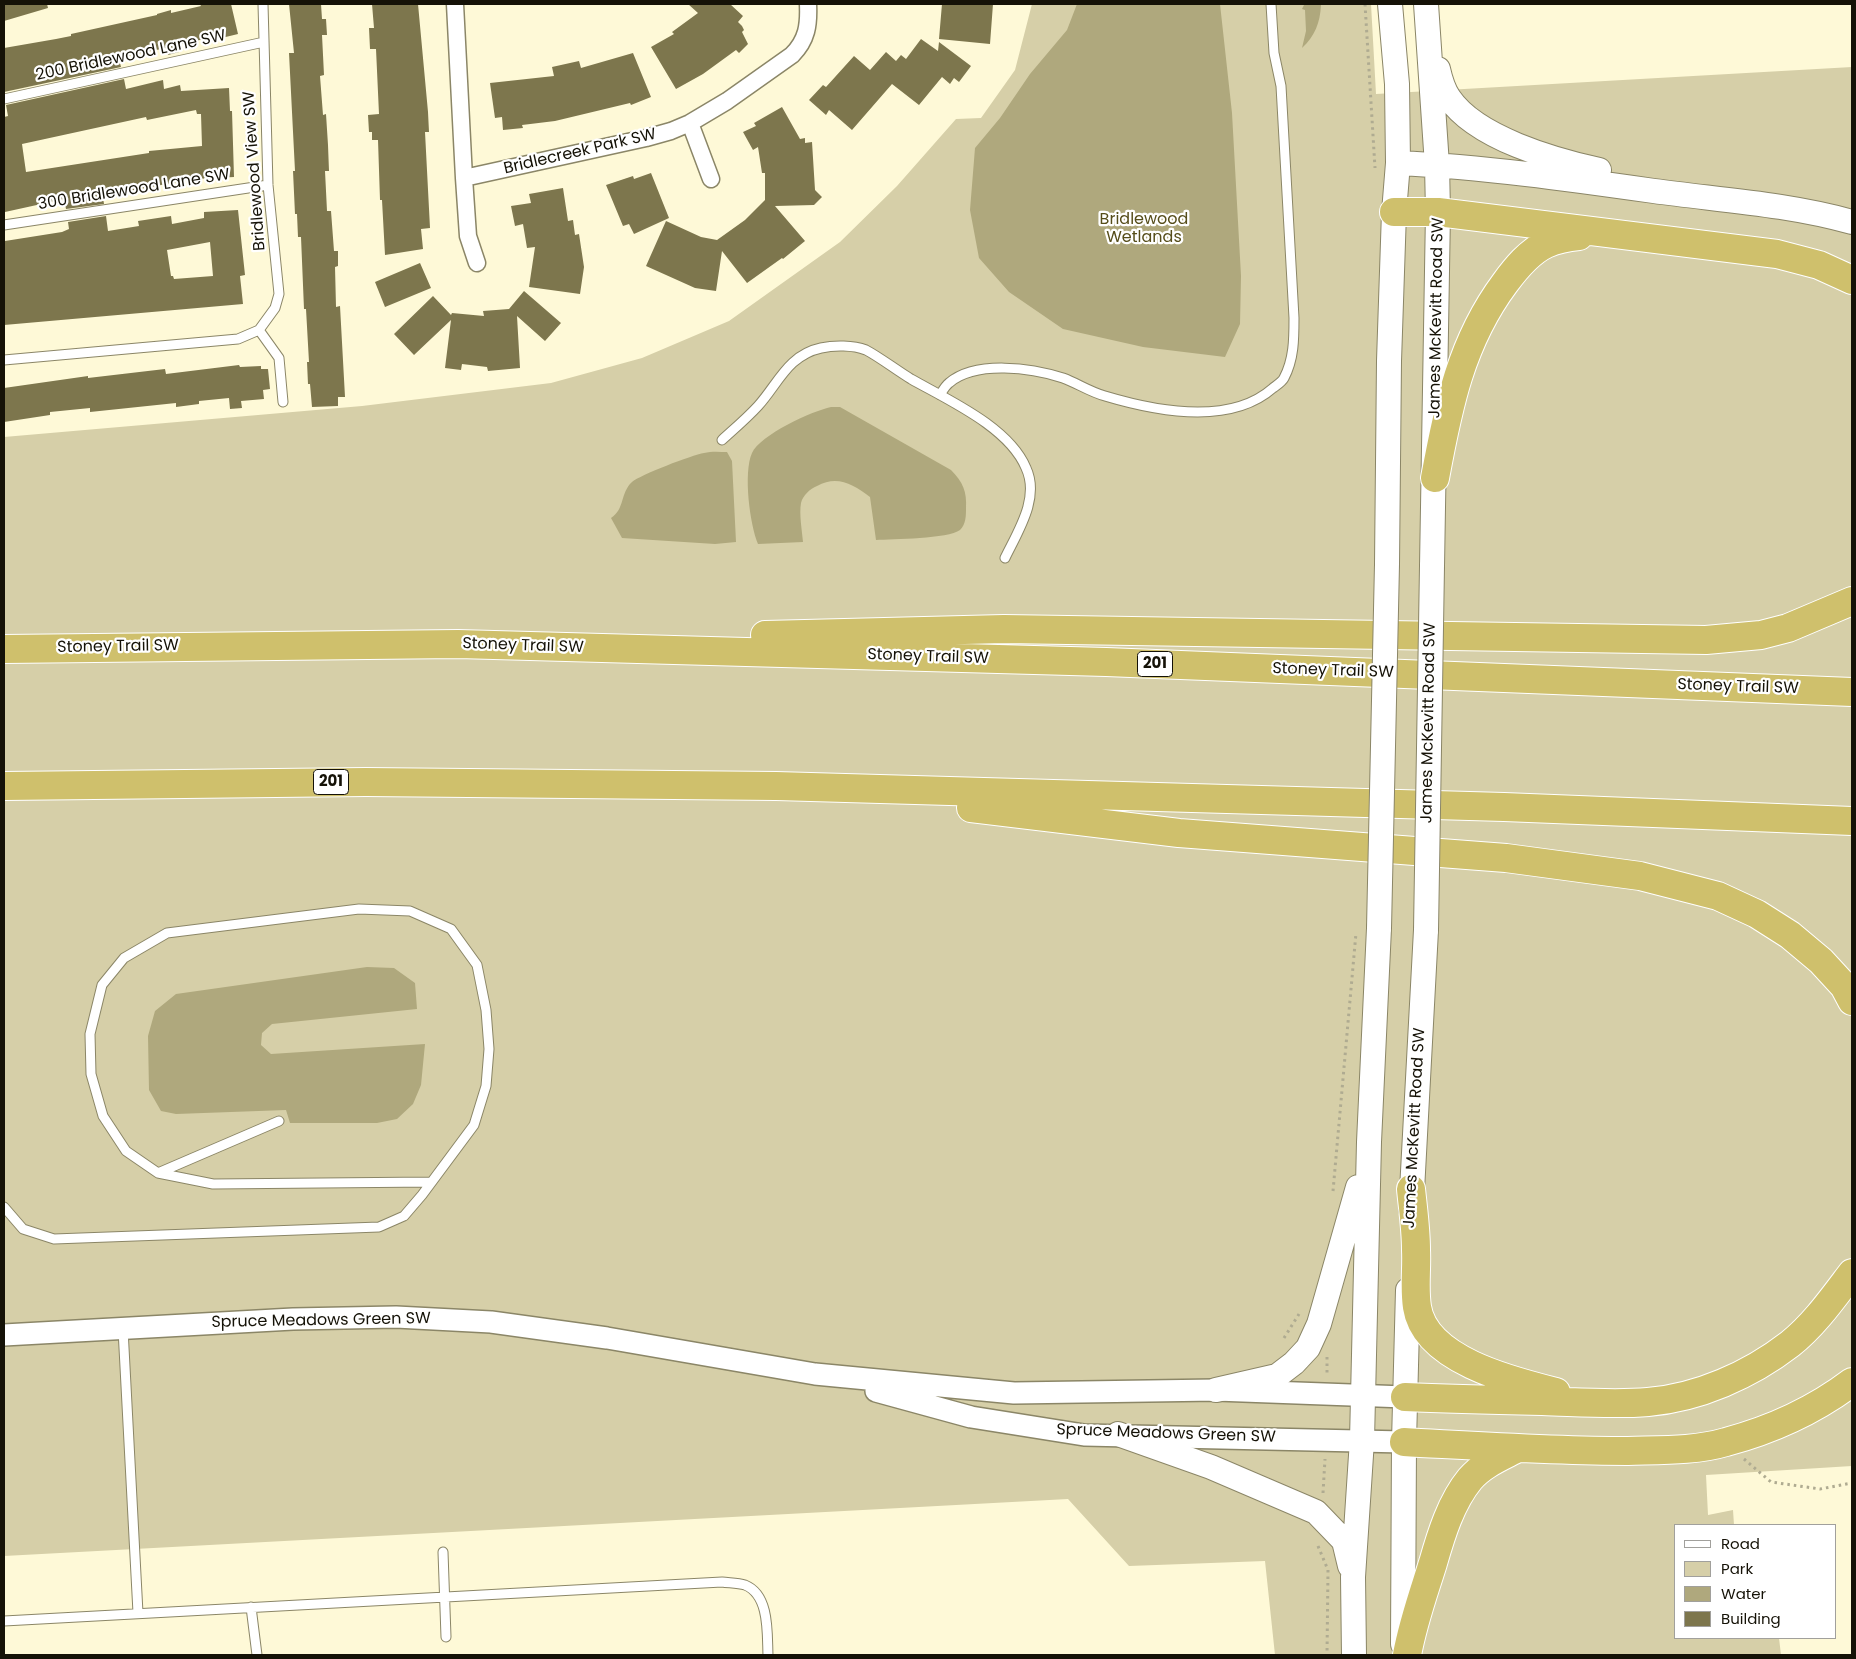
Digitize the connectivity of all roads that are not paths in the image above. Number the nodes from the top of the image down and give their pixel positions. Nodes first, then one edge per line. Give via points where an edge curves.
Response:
1 (263, 4) edge
2 (455, 4) edge
3 (808, 4) edge
4 (816, 4) edge
5 (1271, 4) edge
6 (1390, 4) edge
7 (1426, 4) edge
8 (1430, 38) junction
9 (264, 42) junction
10 (4, 99) edge
11 (690, 123) junction
12 (1398, 163) junction
13 (1437, 165) junction
14 (464, 178) junction
15 (711, 179) dead end
16 (268, 185) junction
17 (1782, 207) junction
18 (1394, 212) junction
19 (1438, 212) junction
20 (1852, 222) edge
21 (4, 225) edge
22 (1596, 233) junction
23 (477, 264) dead end
24 (1852, 280) edge
25 (259, 330) junction
26 (4, 360) edge
27 (940, 395) junction
28 (284, 402) dead end
29 (722, 440) dead end
30 (1435, 478) junction
31 (1005, 558) dead end
32 (1852, 601) edge
33 (458, 644) junction
34 (4, 648) edge
35 (1852, 692) edge
36 (4, 786) edge
37 (776, 786) junction
38 (1852, 821) edge
39 (1852, 1001) edge
40 (279, 1121) dead end
41 (1369, 1142) junction
42 (158, 1173) junction
43 (431, 1182) junction
44 (1412, 1189) junction
45 (4, 1207) edge
46 (1852, 1273) edge
47 (122, 1328) junction
48 (4, 1335) edge
49 (815, 1374) junction
50 (1852, 1382) edge
51 (1216, 1390) junction
52 (1363, 1395) junction
53 (1405, 1398) junction
54 (1601, 1403) junction
55 (1118, 1434) junction
56 (1362, 1440) junction
57 (1404, 1442) junction
58 (1519, 1448) junction
59 (444, 1552) dead end
60 (1354, 1578) junction
61 (445, 1597) junction
62 (251, 1607) junction
63 (138, 1613) junction
64 (4, 1621) edge
65 (446, 1637) dead end
66 (257, 1655) edge
67 (768, 1655) edge
68 (1354, 1655) edge
69 (1405, 1655) edge

1 - 9 lane, Bridlewood View SW
2 - 14 street
3 - 4 street
3 - 11 street, Bridlecreek Park SW via 808,30 799,48
5 - 27 lane via 1274,53 1282,86 1294,318 1293,354 1283,379 1260,400 1223,410 1182,411 1141,406 1102,396 1056,376 1000,367 960,377 949,383
6 - 12 main road via 1397,84
7 - 8 main road, James McKevitt Road SW
8 - 13 main road, James McKevitt Road SW
8 - 17 main road via 1448,97 1469,119 1498,137 1568,163 1622,175 1741,193
9 - 10 lane, 200 Bridlewood Lane SW
9 - 16 lane, Bridlewood View SW
11 - 14 street, Bridlecreek Park SW via 646,138
11 - 15 street
12 - 13 main road
12 - 18 main road
13 - 17 main road
13 - 19 main road, James McKevitt Road SW
14 - 23 street via 468,236
16 - 21 lane, 300 Bridlewood Lane SW
16 - 25 lane, Bridlewood View SW via 279,294 275,308
17 - 20 main road
18 - 19 highway
18 - 41 main road, bridge via 1387,564 1368,928
19 - 22 highway
19 - 30 main road, James McKevitt Road SW
22 - 24 highway via 1777,254 1819,265
22 - 30 highway via 1544,245 1515,269 1486,310 1467,350 1449,402
25 - 26 lane via 238,339
25 - 28 lane via 279,358
27 - 29 lane via 865,350 845,346 819,348 791,362 759,405
27 - 31 lane via 1012,445 1027,469 1031,496
30 - 44 main road, James McKevitt Road SW, bridge via 1426,930
32 - 33 highway via 1788,628 1760,635 1706,640 1004,629
33 - 34 highway, Stoney Trail SW / 201
33 - 35 highway, Stoney Trail SW / 201 via 1106,662
36 - 37 highway, 201 via 366,782
37 - 38 highway, 201 via 1504,807
37 - 39 highway via 1179,833 1506,858 1640,876 1718,896 1757,914 1790,935 1821,961 1844,986
40 - 42 lane
41 - 51 main road via 1351,1220 1319,1324 1308,1348 1278,1376
41 - 52 main road
42 - 43 lane via 213,1184
42 - 43 lane via 126,1151 103,1116 91,1074 90,1034 102,986 124,958 166,933 358,910 410,911 451,929 477,965 486,1010 489,1049 486,1086 474,1125
43 - 45 lane via 404,1216 378,1227 54,1239 23,1228
44 - 53 main road, James McKevitt Road SW
44 - 54 highway via 1417,1307 1429,1335 1460,1359 1494,1373
46 - 54 highway via 1825,1309 1791,1344 1761,1365 1728,1382 1686,1395 1648,1402
47 - 48 street, Spruce Meadows Green SW
47 - 49 street, Spruce Meadows Green SW via 293,1318 396,1316 491,1322 607,1338
47 - 63 lane
49 - 51 street, Spruce Meadows Green SW via 1014,1393
49 - 55 street, Spruce Meadows Green SW via 971,1417 1084,1435
50 - 58 highway via 1834,1396 1780,1424 1725,1443 1666,1450
51 - 52 street, Spruce Meadows Green SW
52 - 53 street, Spruce Meadows Green SW
52 - 56 main road
53 - 54 highway
53 - 57 main road, James McKevitt Road SW
55 - 56 street, Spruce Meadows Green SW
55 - 60 main road via 1211,1467 1316,1512 1344,1541
56 - 57 street, Spruce Meadows Green SW
56 - 60 main road
57 - 58 highway
57 - 69 main road, James McKevitt Road SW
58 - 69 highway via 1484,1466 1470,1480 1456,1503 1440,1537
59 - 61 lane
60 - 68 main road
61 - 62 lane
61 - 65 lane
61 - 67 lane via 722,1582 746,1585 761,1599 767,1624
62 - 63 lane
62 - 66 lane
63 - 64 lane

